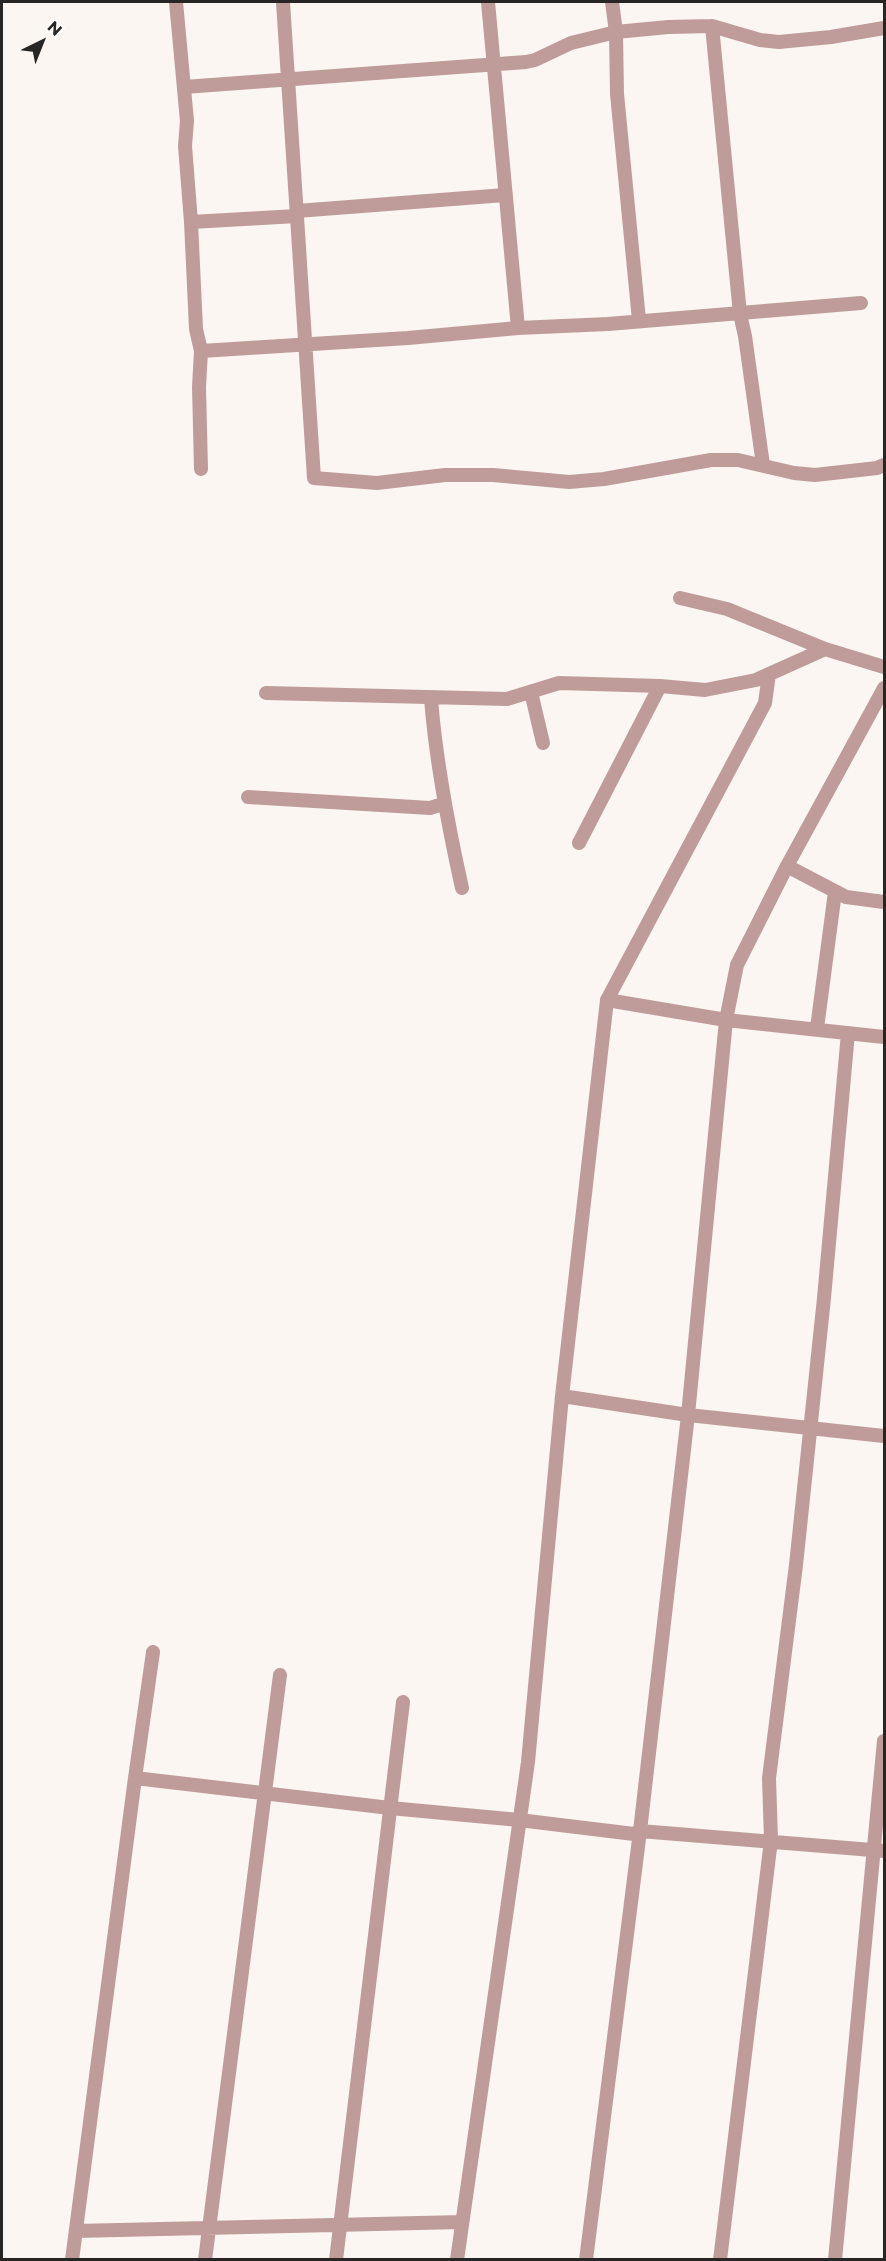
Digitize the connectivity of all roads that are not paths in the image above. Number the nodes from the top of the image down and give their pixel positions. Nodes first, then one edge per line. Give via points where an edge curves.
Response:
1 (176, 2) edge
2 (283, 2) edge
3 (488, 2) edge
4 (612, 2) edge
5 (712, 26) junction
6 (885, 28) edge
7 (616, 32) junction
8 (493, 64) junction
9 (288, 79) junction
10 (184, 87) junction
11 (506, 195) junction
12 (297, 213) junction
13 (191, 222) junction
14 (861, 303) dead end
15 (740, 314) junction
16 (639, 320) junction
17 (518, 328) junction
18 (304, 344) junction
19 (201, 351) junction
20 (763, 465) junction
21 (885, 465) edge
22 (201, 469) dead end
23 (680, 598) dead end
24 (825, 649) junction
25 (885, 668) edge
26 (769, 674) junction
27 (660, 686) junction
28 (531, 692) junction
29 (266, 693) dead end
30 (883, 694) edge
31 (431, 699) junction
32 (543, 743) dead end
33 (248, 797) dead end
34 (443, 804) junction
35 (579, 843) dead end
36 (787, 866) junction
37 (462, 888) dead end
38 (835, 892) junction
39 (885, 902) edge
40 (607, 1000) junction
41 (726, 1020) junction
42 (817, 1028) junction
43 (848, 1033) junction
44 (885, 1037) edge
45 (562, 1396) junction
46 (688, 1415) junction
47 (811, 1428) junction
48 (885, 1436) edge
49 (153, 1652) dead end
50 (280, 1675) dead end
51 (403, 1702) dead end
52 (885, 1741) edge
53 (135, 1778) junction
54 (265, 1794) junction
55 (390, 1808) junction
56 (519, 1820) junction
57 (640, 1831) junction
58 (771, 1840) junction
59 (879, 1850) edge
60 (462, 2222) junction
61 (341, 2225) junction
62 (208, 2228) junction
63 (76, 2231) junction
64 (72, 2259) edge
65 (205, 2259) edge
66 (336, 2259) edge
67 (457, 2259) edge
68 (586, 2259) edge
69 (720, 2259) edge
70 (835, 2259) edge

1 - 10 street
2 - 9 street
3 - 8 street
4 - 7 street
5 - 6 street via 778,42
5 - 7 street
5 - 15 street
7 - 8 street via 570,43 536,60
7 - 16 street via 617,94
8 - 9 street
8 - 11 street
9 - 10 street
9 - 12 street
10 - 13 street
11 - 12 street
11 - 17 street
12 - 13 street
12 - 18 street
13 - 19 street via 196,329
14 - 15 street
15 - 16 street
15 - 20 street
16 - 17 street
17 - 18 street
18 - 19 street
18 - 20 street via 315,478 376,483 483,475 569,482 711,460
19 - 22 street
20 - 21 street via 815,475
23 - 24 street via 727,609
24 - 25 street
24 - 26 street
26 - 27 street via 705,690
26 - 40 street via 765,703
27 - 28 street via 559,683
27 - 35 street
28 - 31 street via 507,699
28 - 32 street
29 - 31 street
30 - 36 street
31 - 34 street
33 - 34 street via 430,808
34 - 37 street
36 - 38 street
36 - 41 street via 737,965
38 - 39 street
38 - 42 street
40 - 41 street
40 - 45 street
41 - 42 street
41 - 46 street
42 - 43 street
43 - 44 street
43 - 47 street
45 - 46 street
45 - 56 street
46 - 47 street
46 - 57 street
47 - 48 street
47 - 58 street via 769,1778
49 - 53 street
50 - 54 street
51 - 55 street
52 - 59 street
53 - 54 street
53 - 63 street
54 - 55 street
54 - 62 street
55 - 56 street
55 - 61 street
56 - 57 street via 634,1834
56 - 60 street
57 - 58 street
57 - 68 street
58 - 59 street
58 - 69 street
59 - 70 street
60 - 61 street
60 - 67 street
61 - 62 street
61 - 66 street
62 - 63 street
62 - 65 street
63 - 64 street

